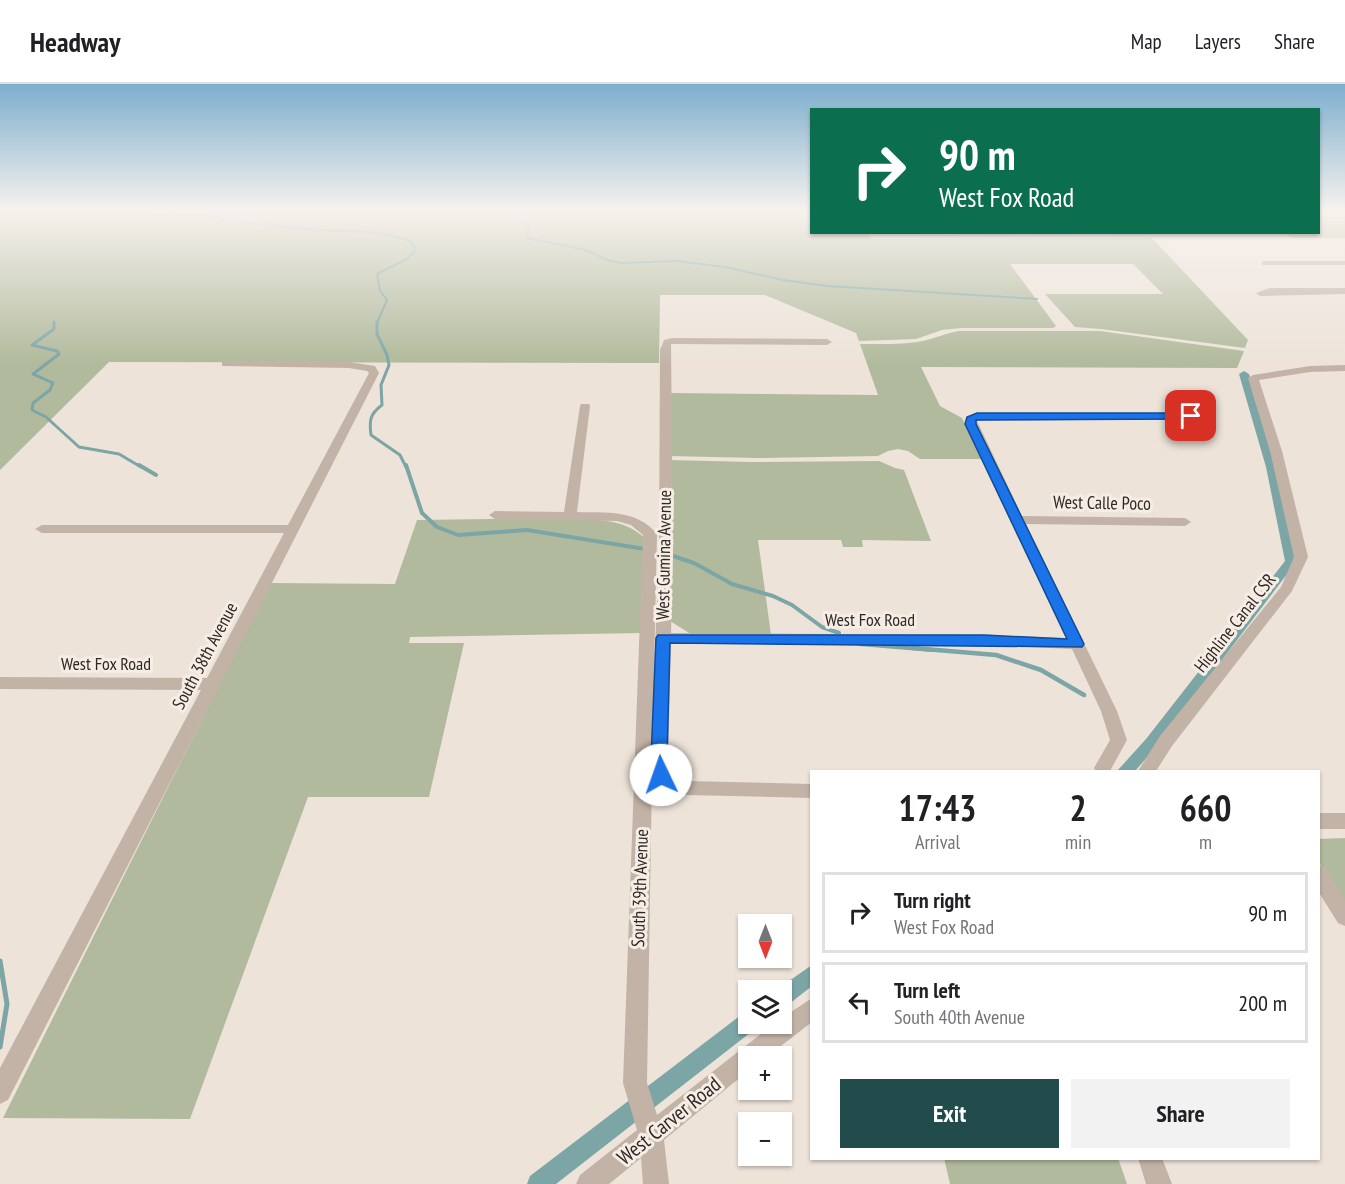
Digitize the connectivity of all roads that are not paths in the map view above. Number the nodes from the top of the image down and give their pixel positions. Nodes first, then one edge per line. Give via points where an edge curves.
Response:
1 (1265, 263) dead end
2 (1345, 263) edge
3 (1345, 293) edge
4 (827, 342) dead end
5 (226, 364) dead end
6 (1345, 368) edge
7 (585, 406) dead end
8 (1191, 416) dead end
9 (495, 515) dead end
10 (570, 515) junction
11 (1018, 520) junction
12 (1185, 522) dead end
13 (42, 528) dead end
14 (294, 529) junction
15 (663, 638) junction
16 (1077, 644) junction
17 (0, 683) edge
18 (212, 684) junction
19 (1101, 770) edge
20 (1148, 770) edge
21 (810, 791) edge
22 (1320, 821) edge
23 (1345, 821) edge
24 (1320, 876) edge
25 (1345, 917) edge
26 (810, 1010) edge
27 (763, 1046) edge
28 (738, 1065) edge
29 (0, 1092) edge
30 (648, 1127) junction
31 (1151, 1160) edge
32 (589, 1184) edge
33 (656, 1184) edge
34 (1159, 1184) edge

1 - 2 street
3 - 3 street via 1270,291 1260,293
4 - 15 street, West Gumina Avenue via 672,341 666,345
5 - 14 street, South 38th Avenue via 349,365 371,368 374,373
6 - 20 street, Highline Canal CSR via 1253,378 1276,451 1301,557 1287,588
7 - 10 street
8 - 11 street via 971,419 970,424
9 - 10 street, South 39th Avenue
10 - 30 street, South 39th Avenue via 618,517 636,522 650,534 635,1071 637,1094
11 - 12 street, West Calle Poco
11 - 16 street
13 - 14 street
14 - 18 street, South 38th Avenue
15 - 16 street, West Fox Road
15 - 21 street, West Gumina Avenue via 661,775 687,788
16 - 19 street via 1119,740
17 - 18 street, West Fox Road
18 - 29 street, South 38th Avenue
22 - 23 street
24 - 25 street
26 - 27 street, West Carver Road
28 - 30 street, West Carver Road
30 - 32 street, West Carver Road
30 - 33 street, South 39th Avenue
31 - 34 street

